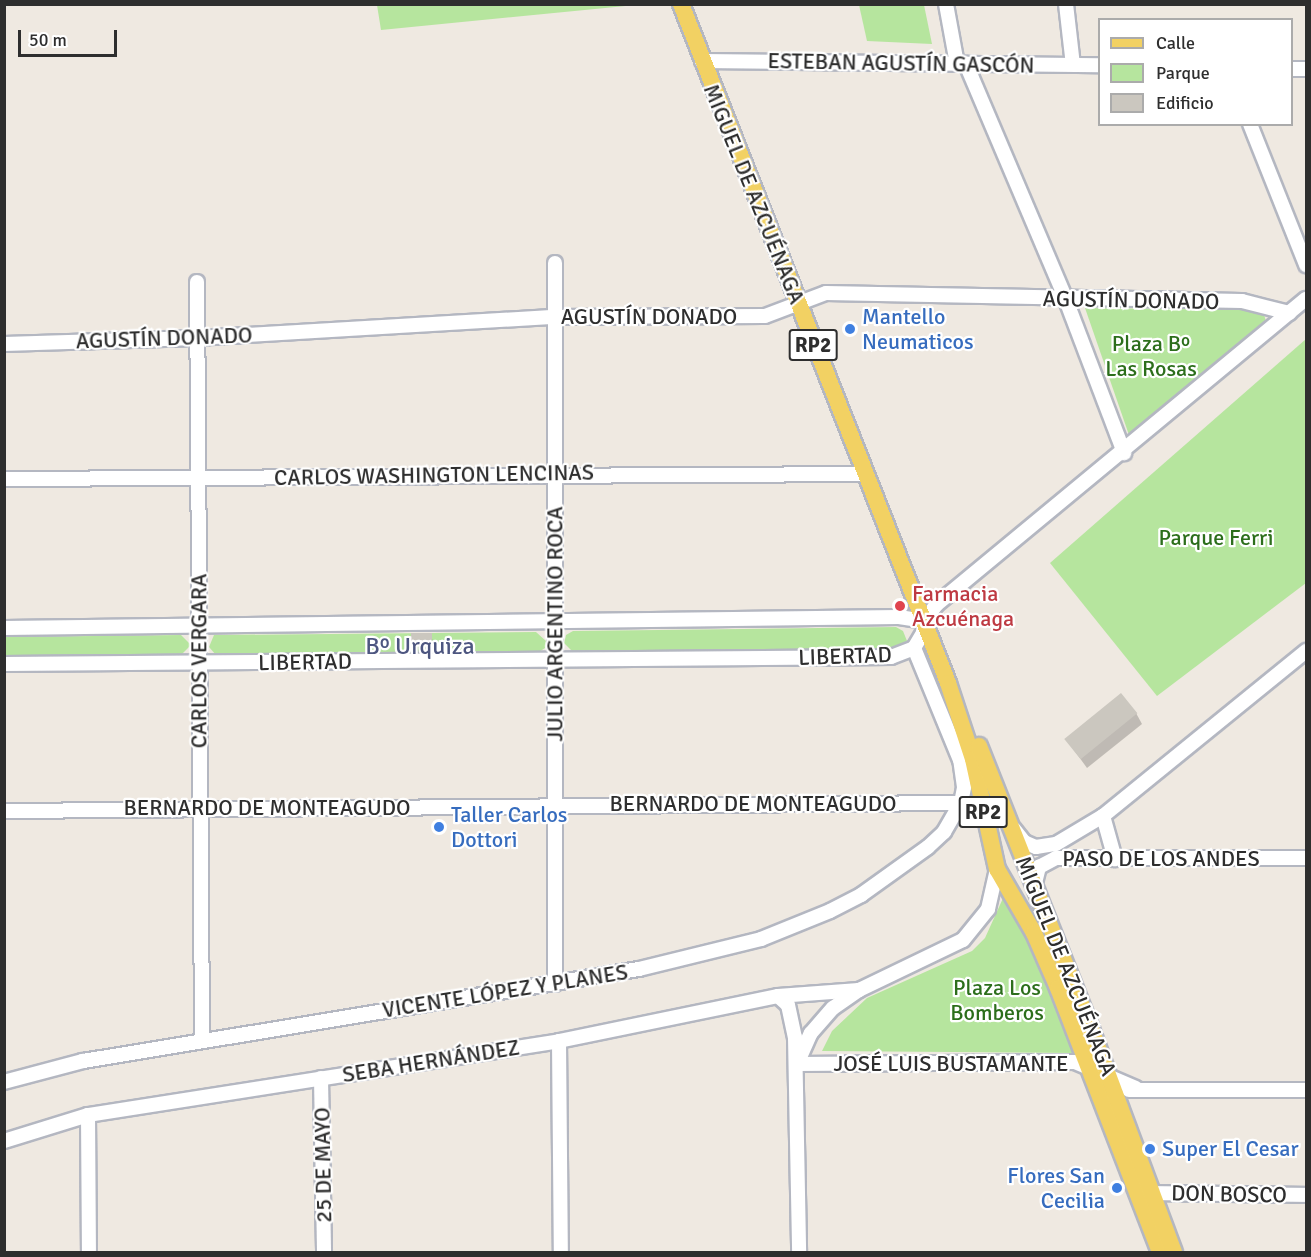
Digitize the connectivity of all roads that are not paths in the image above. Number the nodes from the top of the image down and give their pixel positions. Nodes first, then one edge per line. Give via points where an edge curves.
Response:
1 (681, 4) edge
2 (946, 4) edge
3 (1066, 4) edge
4 (702, 61) junction
5 (961, 64) junction
6 (1073, 65) junction
7 (1098, 65) edge
8 (1251, 126) edge
9 (555, 263) dead end
10 (1306, 265) edge
11 (197, 282) dead end
12 (1306, 299) edge
13 (1066, 300) junction
14 (797, 303) junction
15 (1288, 313) junction
16 (555, 317) junction
17 (197, 338) junction
18 (4, 344) edge
19 (1124, 453) junction
20 (555, 474) junction
21 (864, 474) junction
22 (198, 478) junction
23 (4, 479) edge
24 (924, 621) junction
25 (555, 623) junction
26 (199, 627) junction
27 (4, 628) edge
28 (914, 648) junction
29 (1306, 651) edge
30 (555, 660) junction
31 (199, 663) junction
32 (4, 664) edge
33 (948, 683) junction
34 (961, 803) junction
35 (555, 806) junction
36 (200, 809) junction
37 (4, 811) edge
38 (1103, 816) junction
39 (1006, 817) junction
40 (1306, 858) edge
41 (1115, 859) junction
42 (997, 869) junction
43 (1034, 887) junction
44 (555, 984) junction
45 (859, 990) junction
46 (778, 996) junction
47 (202, 1040) junction
48 (559, 1041) junction
49 (796, 1064) junction
50 (1089, 1067) junction
51 (1110, 1077) junction
52 (321, 1078) junction
53 (4, 1082) edge
54 (1136, 1089) junction
55 (1306, 1090) edge
56 (1117, 1098) junction
57 (88, 1115) junction
58 (1111, 1122) junction
59 (4, 1141) edge
60 (1152, 1193) junction
61 (1306, 1196) edge
62 (89, 1252) edge
63 (324, 1252) edge
64 (561, 1252) edge
65 (799, 1252) edge
66 (1160, 1252) edge
67 (1174, 1252) edge

1 - 4 main road, MIGUEL DE AZCUÉNAGA / RP2
2 - 5 street
3 - 6 street
4 - 5 street, ESTEBAN AGUSTÍN GASCÓN
4 - 14 main road, MIGUEL DE AZCUÉNAGA / RP2
5 - 6 street, ESTEBAN AGUSTÍN GASCÓN
5 - 13 street
6 - 7 street, ESTEBAN AGUSTÍN GASCÓN
8 - 10 street
9 - 16 street, JULIO ARGENTINO ROCA
11 - 17 street, CARLOS VERGARA
12 - 15 street
13 - 14 street, AGUSTÍN DONADO via 826,293
13 - 15 street, AGUSTÍN DONADO via 1242,302
13 - 19 street
14 - 16 street, AGUSTÍN DONADO via 765,316
14 - 21 main road, MIGUEL DE AZCUÉNAGA / RP2
15 - 19 street
16 - 17 street, AGUSTÍN DONADO
16 - 20 street, JULIO ARGENTINO ROCA
17 - 18 street, AGUSTÍN DONADO
17 - 22 street, CARLOS VERGARA
19 - 24 street via 962,583
20 - 21 street, CARLOS WASHINGTON LENCINAS
20 - 22 street, CARLOS WASHINGTON LENCINAS
20 - 25 street, JULIO ARGENTINO ROCA
21 - 24 main road, MIGUEL DE AZCUÉNAGA / RP2
22 - 23 street, CARLOS WASHINGTON LENCINAS
22 - 26 street, CARLOS VERGARA
24 - 25 street, LIBERTAD via 899,617
24 - 28 street, LIBERTAD via 923,633
24 - 33 main road, MIGUEL DE AZCUÉNAGA / RP2
25 - 26 street, LIBERTAD
25 - 30 street, JULIO ARGENTINO ROCA
26 - 27 street, LIBERTAD
26 - 31 street, CARLOS VERGARA
28 - 30 street, LIBERTAD via 891,657
28 - 34 street via 960,760 964,787
29 - 38 street
30 - 31 street, LIBERTAD
30 - 35 street, JULIO ARGENTINO ROCA
31 - 32 street, LIBERTAD
31 - 36 street, CARLOS VERGARA
33 - 39 main road, MIGUEL DE AZCUÉNAGA / RP2 via 972,728
33 - 42 main road, MIGUEL DE AZCUÉNAGA / RP2 via 973,759
34 - 35 street, BERNARDO DE MONTEAGUDO
34 - 44 street, VICENTE LÓPEZ Y PLANES via 944,832 928,847 861,895 810,920 717,952
35 - 36 street, BERNARDO DE MONTEAGUDO
35 - 44 street, JULIO ARGENTINO ROCA
36 - 37 street, BERNARDO DE MONTEAGUDO
36 - 47 street, CARLOS VERGARA
38 - 39 street via 1046,847 1024,842
38 - 41 street
39 - 43 main road, MIGUEL DE AZCUÉNAGA / RP2
40 - 41 street, PASO DE LOS ANDES
41 - 43 street, PASO DE LOS ANDES via 1047,860 1039,867
42 - 45 street, SEBA HERNÁNDEZ via 988,909 963,940
42 - 50 main road, MIGUEL DE AZCUÉNAGA / RP2 via 1034,933
43 - 51 main road, MIGUEL DE AZCUÉNAGA / RP2
44 - 47 street, VICENTE LÓPEZ Y PLANES
45 - 46 street, SEBA HERNÁNDEZ
45 - 49 street, SEBA HERNÁNDEZ via 819,1022
46 - 48 street, SEBA HERNÁNDEZ
46 - 49 street via 790,1011
47 - 53 street, VICENTE LÓPEZ Y PLANES via 83,1061
48 - 52 street, SEBA HERNÁNDEZ
48 - 64 street
49 - 50 street, JOSÉ LUIS BUSTAMANTE via 1076,1062
49 - 65 street
50 - 51 street, JOSÉ LUIS BUSTAMANTE
50 - 58 main road, MIGUEL DE AZCUÉNAGA / RP2
51 - 54 street, JOSÉ LUIS BUSTAMANTE
51 - 56 main road, MIGUEL DE AZCUÉNAGA / RP2
52 - 57 street, SEBA HERNÁNDEZ
52 - 63 street, 25 DE MAYO
54 - 55 street, JOSÉ LUIS BUSTAMANTE
54 - 56 street, JOSÉ LUIS BUSTAMANTE
56 - 58 street
56 - 60 main road, MIGUEL DE AZCUÉNAGA / RP2
57 - 59 street, SEBA HERNÁNDEZ
57 - 62 street
58 - 66 main road, MIGUEL DE AZCUÉNAGA / RP2
60 - 61 street, DON BOSCO
60 - 67 main road, MIGUEL DE AZCUÉNAGA / RP2

